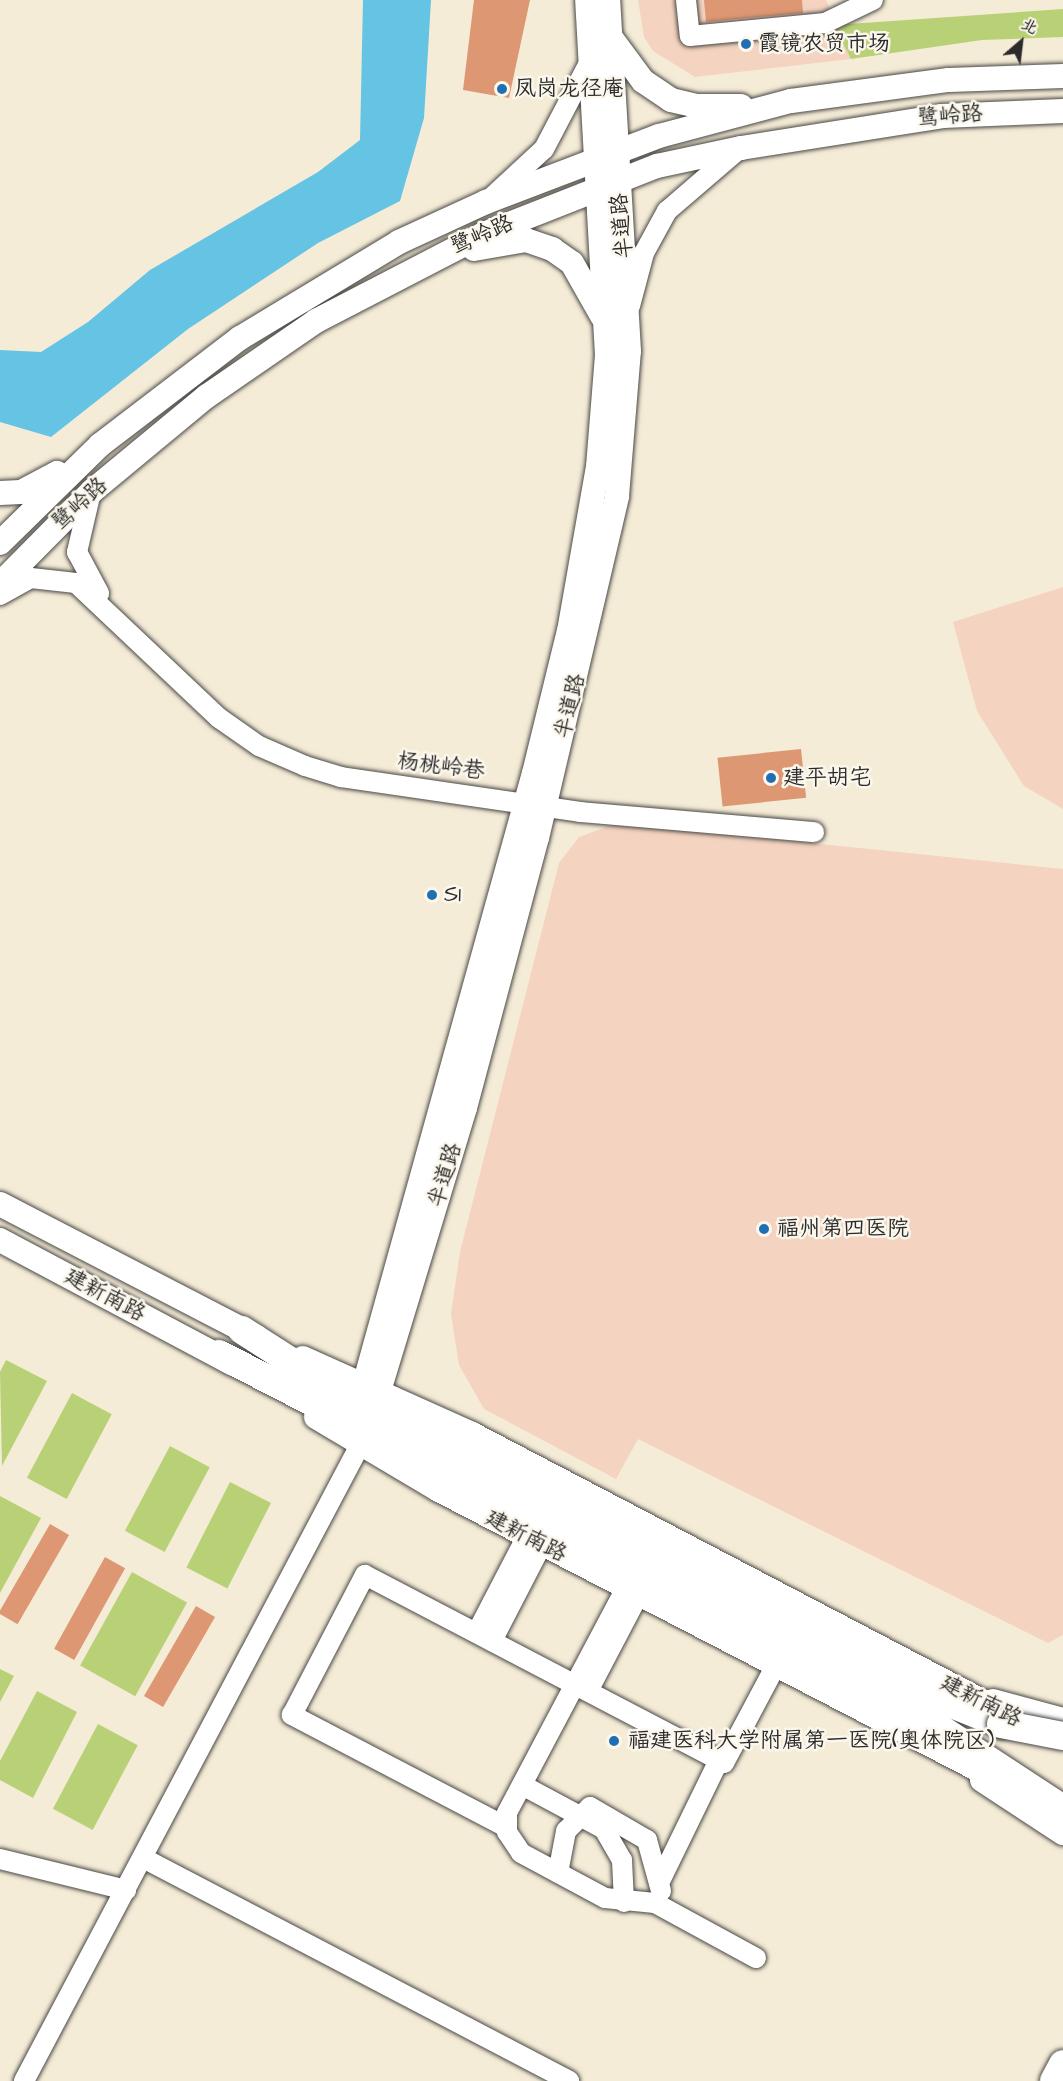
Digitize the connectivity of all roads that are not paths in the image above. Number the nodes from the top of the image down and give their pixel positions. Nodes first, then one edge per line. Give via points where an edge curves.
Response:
1 (587, 0) edge
2 (608, 0) edge
3 (686, 0) edge
4 (873, 0) edge
5 (611, 38) junction
6 (591, 59) junction
7 (1063, 76) edge
8 (791, 101) junction
9 (1063, 111) edge
10 (741, 148) junction
11 (608, 155) junction
12 (609, 184) junction
13 (486, 202) junction
14 (433, 257) junction
15 (628, 314) junction
16 (606, 324) junction
17 (100, 445) junction
18 (92, 491) junction
19 (0, 493) edge
20 (0, 543) edge
21 (0, 584) edge
22 (0, 595) edge
23 (116, 616) junction
24 (535, 805) junction
25 (814, 832) dead end
26 (0, 1204) edge
27 (0, 1240) edge
28 (242, 1330) junction
29 (219, 1354) junction
30 (371, 1388) junction
31 (360, 1445) junction
32 (534, 1540) junction
33 (633, 1591) junction
34 (485, 1636) junction
35 (776, 1665) junction
36 (934, 1677) junction
37 (582, 1688) junction
38 (1063, 1720) edge
39 (1063, 1736) edge
40 (1063, 1742) edge
41 (928, 1743) junction
42 (719, 1760) junction
43 (522, 1785) junction
44 (1063, 1809) edge
45 (579, 1814) junction
46 (1063, 1814) edge
47 (506, 1827) junction
48 (1063, 1833) edge
49 (143, 1858) junction
50 (0, 1859) edge
51 (558, 1873) junction
52 (126, 1890) junction
53 (664, 1900) junction
54 (624, 1902) junction
55 (756, 1959) dead end
56 (1063, 2064) edge
57 (24, 2081) edge
58 (569, 2081) edge
59 (1054, 2081) edge

1 - 6 main road, 半道路
2 - 5 main road, 半道路
3 - 4 street via 690,36 825,23
5 - 8 main road via 643,81 670,100 713,107
5 - 11 main road, 半道路
6 - 11 main road, 半道路
6 - 13 street via 544,149
7 - 8 main road, 鹭岭路 via 949,80
8 - 11 main road, 鹭岭路
9 - 10 main road, 鹭岭路 via 919,118
10 - 12 main road, 鹭岭路
10 - 15 street via 667,211 644,253
11 - 12 main road, 半道路
11 - 13 main road, 鹭岭路
12 - 14 main road, 鹭岭路
12 - 15 main road, 半道路
12 - 16 main road, 半道路
13 - 17 main road, 鹭岭路 via 399,242 289,306 175,384
14 - 16 main road via 513,241 552,249 572,263
14 - 18 main road, 鹭岭路 via 279,346 198,403
15 - 24 main road, 半道路 via 625,419 610,536
16 - 24 main road, 半道路 via 605,413 586,541
17 - 19 main road via 86,448 43,484
17 - 20 main road, 鹭岭路
18 - 21 main road, 鹭岭路
18 - 23 street via 77,552 84,573
22 - 23 street via 31,578 68,579
23 - 24 street, 杨桃岭巷 via 219,718 282,756 341,777
24 - 25 street, 杨桃岭巷
24 - 30 main road, 半道路 via 465,1108
26 - 28 main road, 建新南路
27 - 29 main road, 建新南路
28 - 30 main road, 建新南路
28 - 39 highway, bridge via 317,1380 929,1695 1001,1724
29 - 31 main road, 建新南路
29 - 44 highway via 918,1714
30 - 36 main road, 建新南路 via 472,1434
31 - 32 main road, 建新南路
31 - 49 street
32 - 33 main road, 建新南路
32 - 34 street
33 - 35 main road, 建新南路
33 - 37 street
34 - 37 street
34 - 47 street via 365,1575 292,1715
35 - 41 main road, 建新南路
35 - 42 street via 724,1763
36 - 38 main road via 1017,1710
36 - 40 main road, 建新南路
37 - 42 street
37 - 43 street
41 - 46 main road, 建新南路
41 - 48 main road
42 - 53 street via 669,1853
43 - 45 street
43 - 47 street
45 - 51 street via 561,1843
45 - 53 street via 590,1807 647,1840
45 - 54 street via 604,1829 618,1849
47 - 51 street via 521,1853
49 - 52 street
49 - 58 street
50 - 52 street
51 - 54 street via 605,1898
52 - 57 street
53 - 54 street
53 - 55 street
56 - 59 highway

